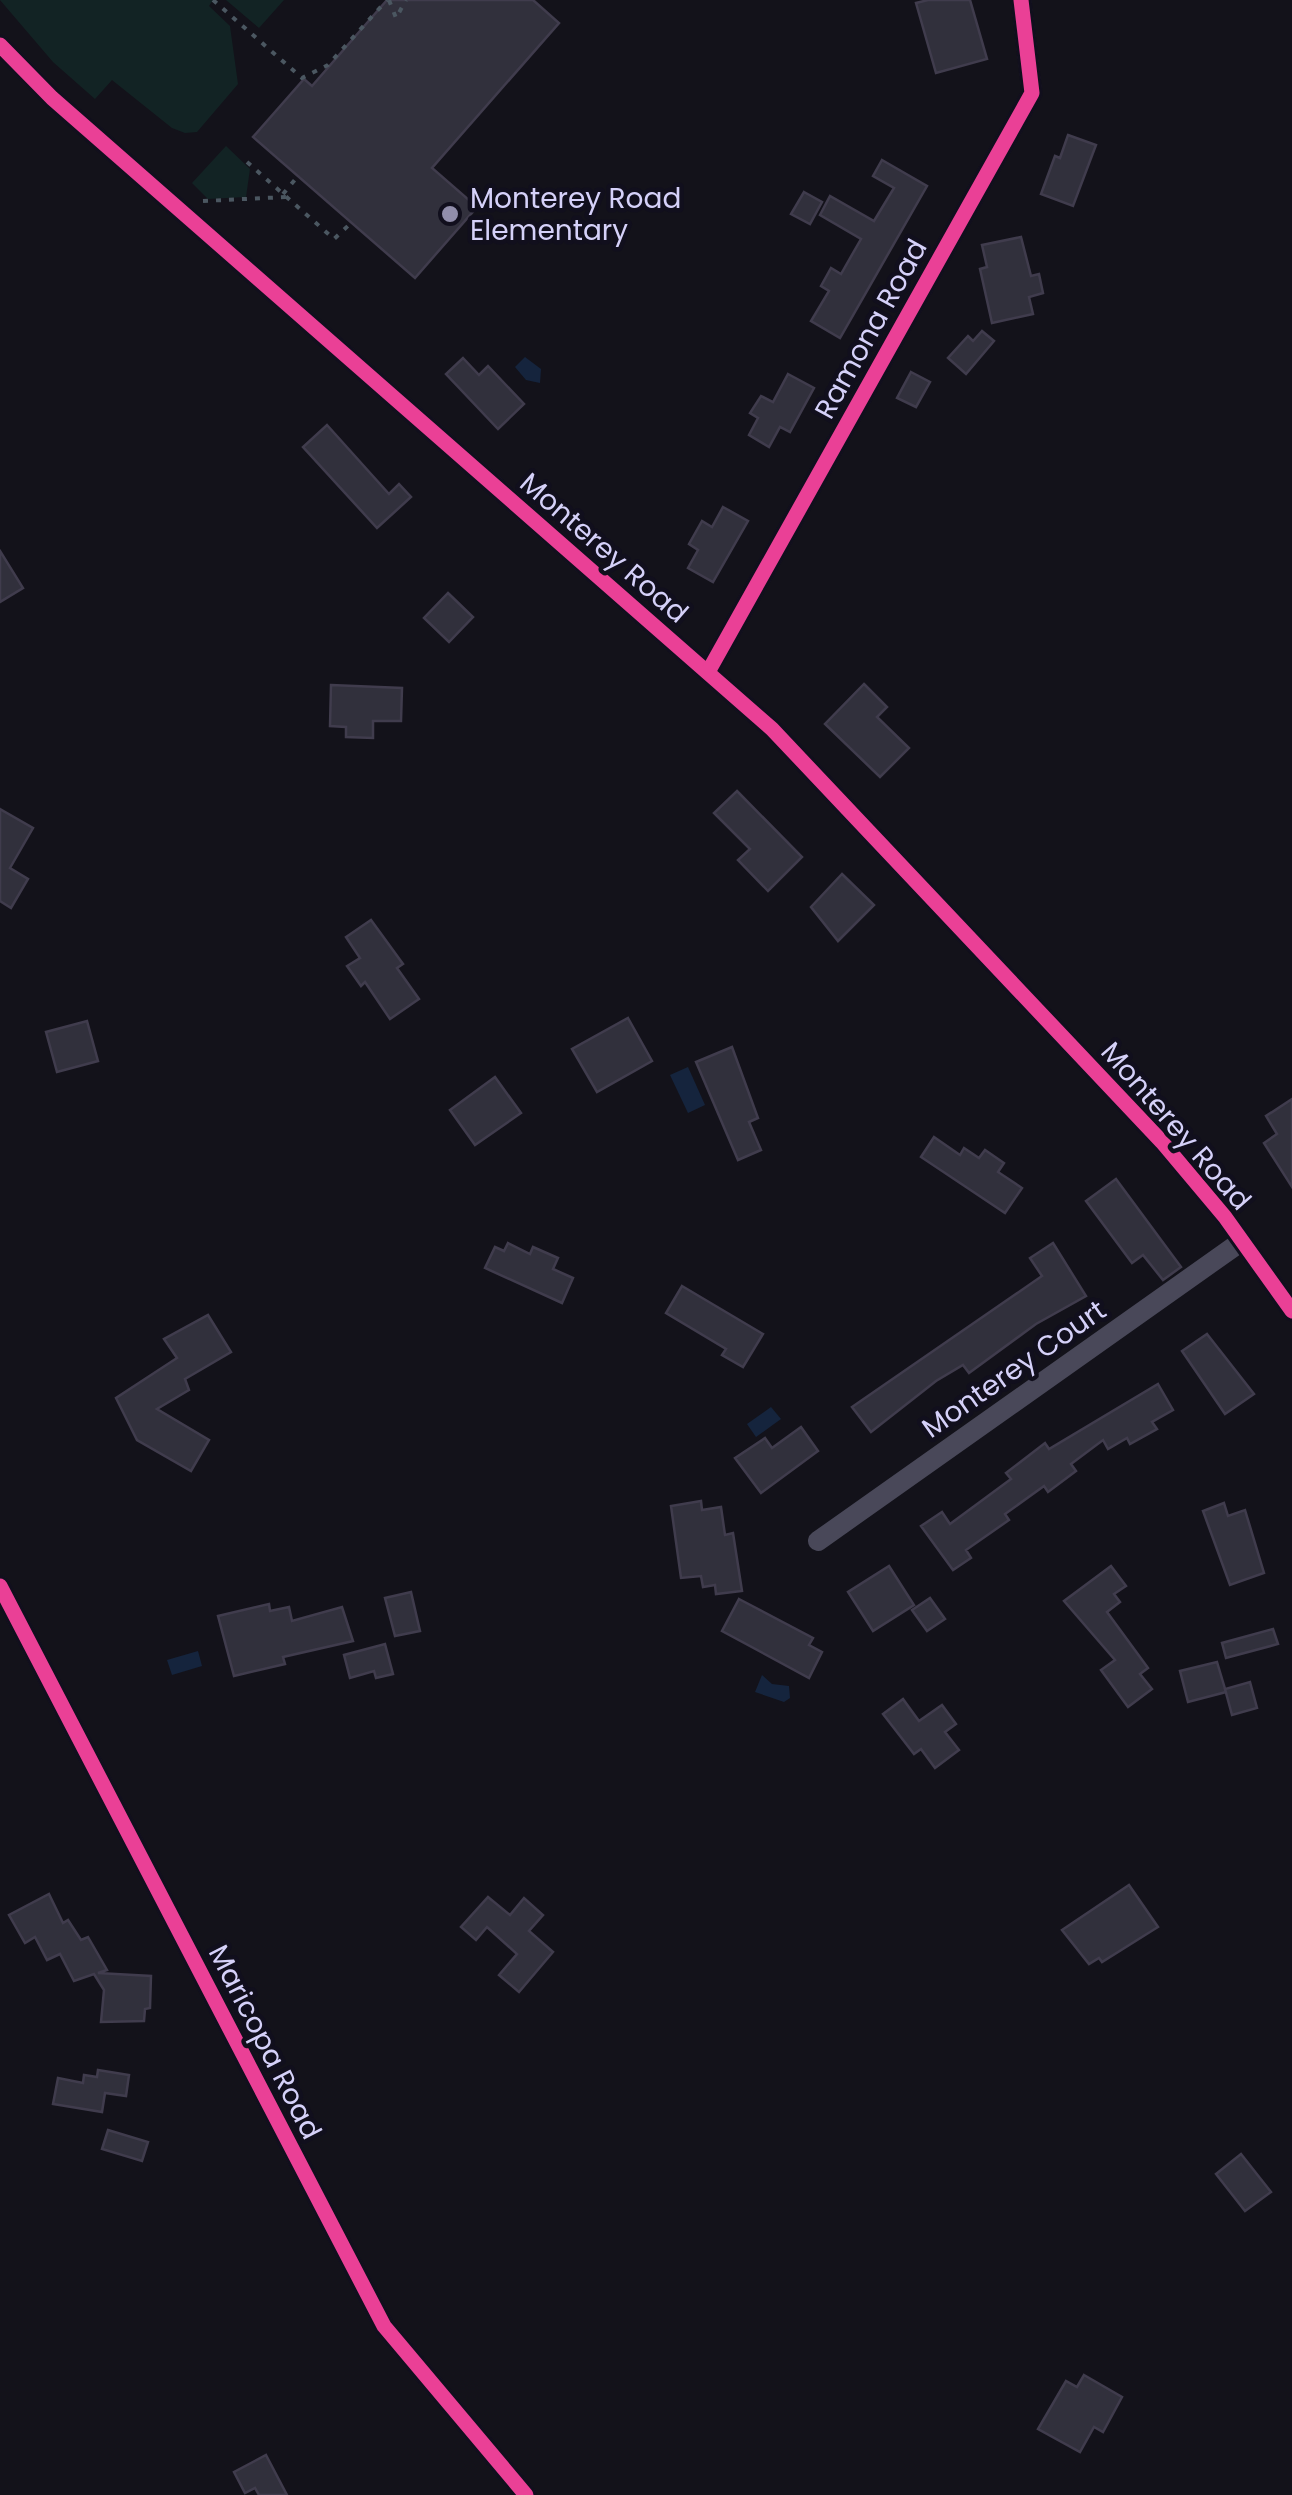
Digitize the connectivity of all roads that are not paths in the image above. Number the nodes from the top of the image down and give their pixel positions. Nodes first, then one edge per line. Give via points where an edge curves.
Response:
1 (1020, 0) edge
2 (0, 45) edge
3 (708, 672) junction
4 (1242, 1241) junction
5 (1292, 1311) edge
6 (818, 1541) dead end
7 (0, 1586) edge
8 (526, 2495) edge

1 - 3 street, Ramona Road via 1032,93
2 - 3 street, Monterey Road via 52,98
3 - 4 street, Monterey Road via 862,821 1162,1142
4 - 5 street, Monterey Road
4 - 6 street, Monterey Court
7 - 8 street, Maricopa Road via 384,2326

